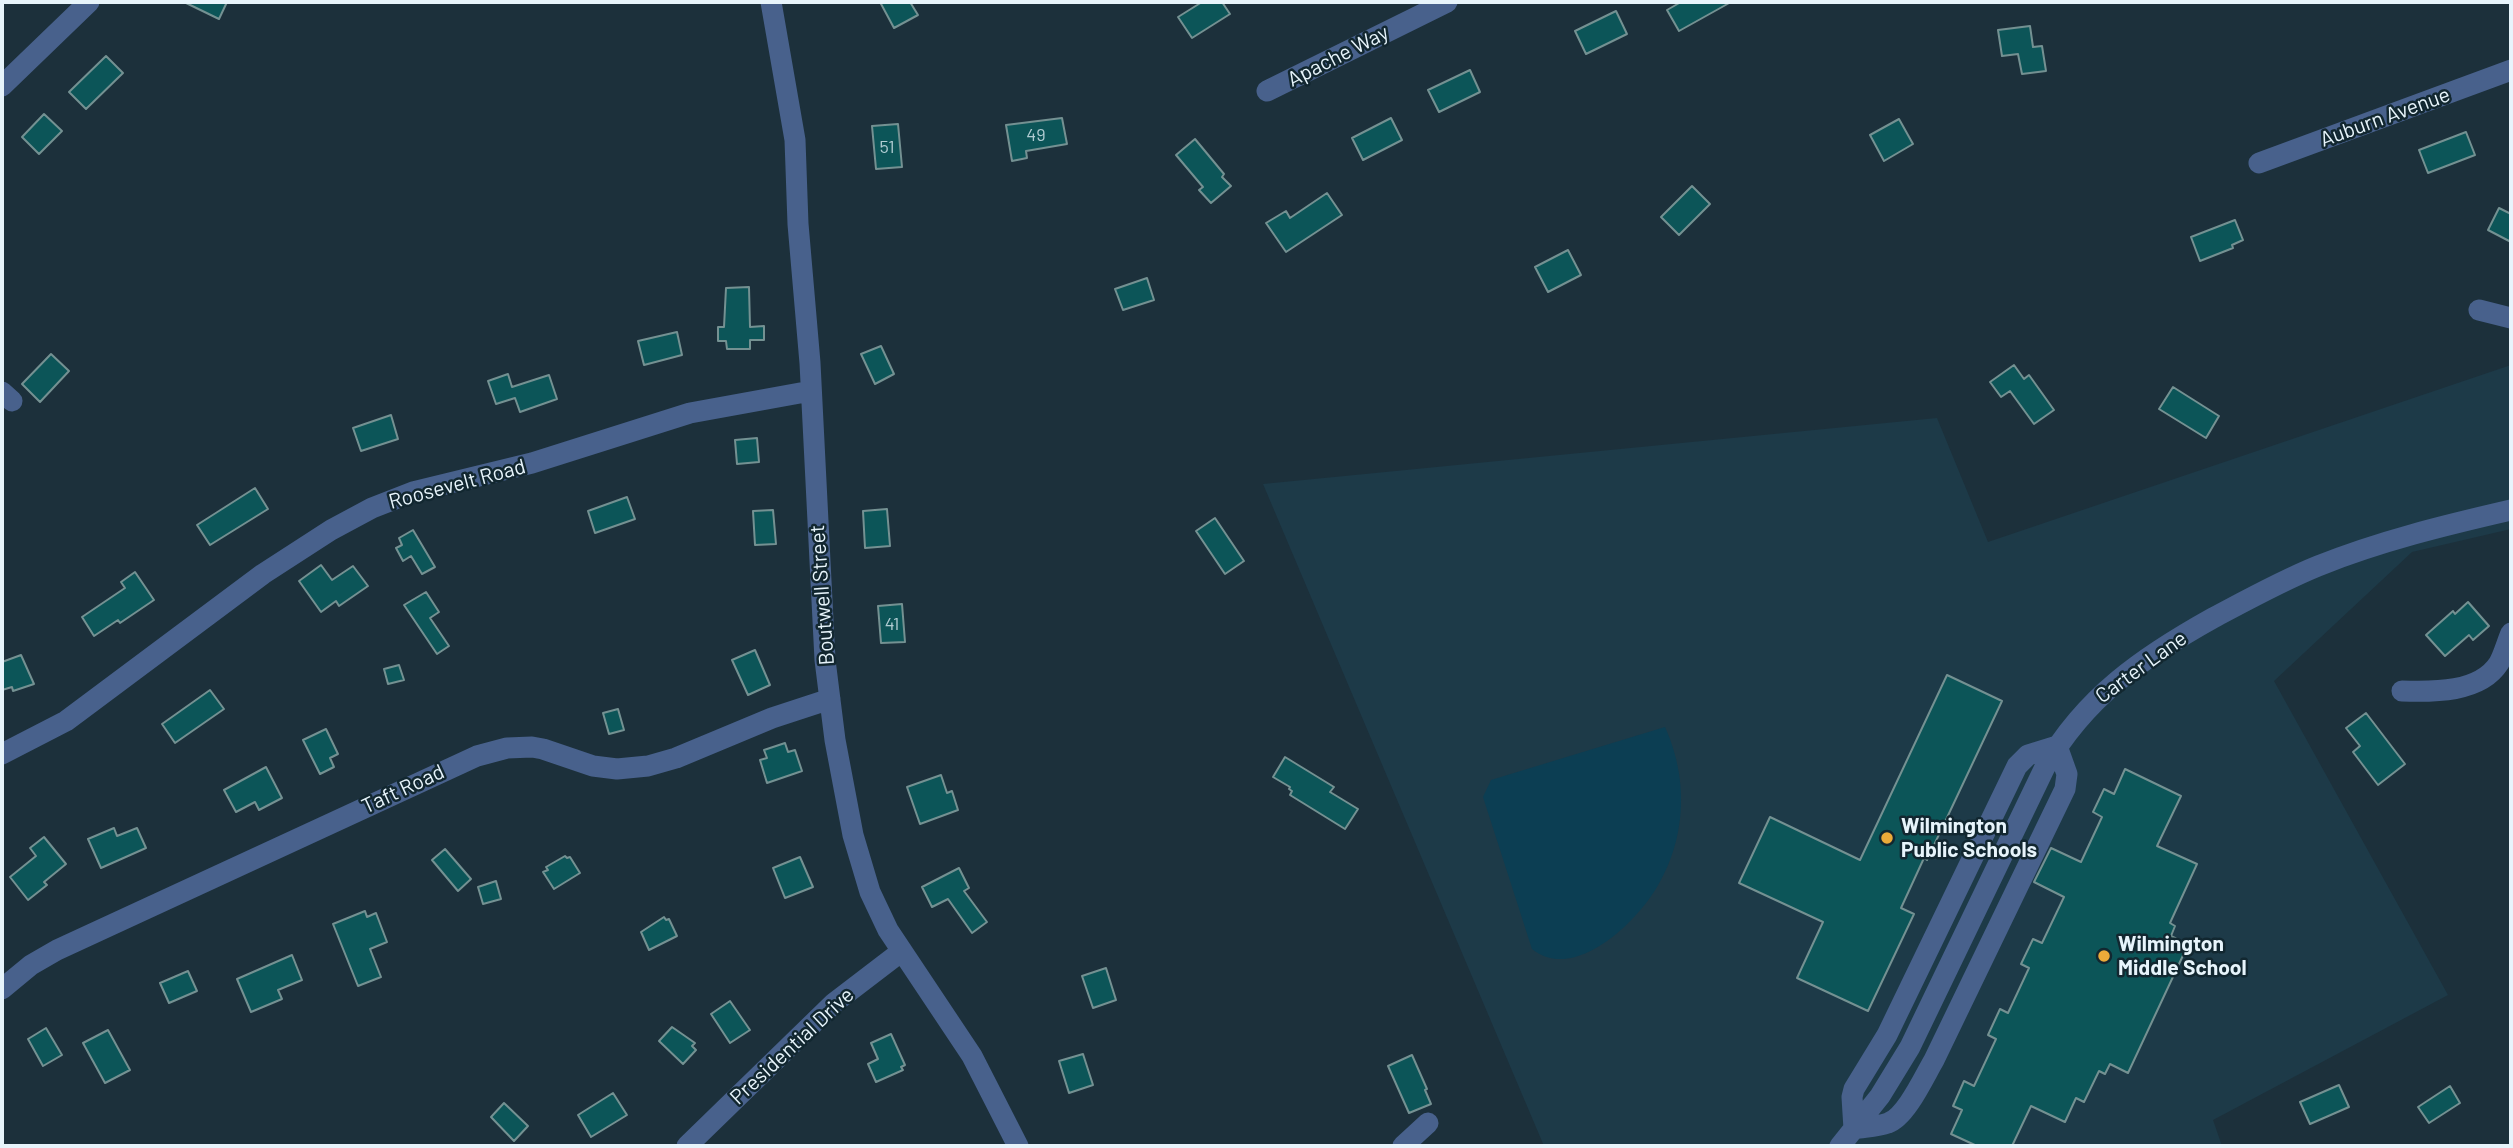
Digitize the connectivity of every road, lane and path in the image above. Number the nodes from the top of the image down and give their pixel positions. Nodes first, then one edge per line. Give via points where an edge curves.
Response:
1 (89, 2) edge
2 (771, 2) edge
3 (1447, 2) edge
4 (1423, 7) edge
5 (2511, 70) edge
6 (2, 86) edge
7 (1267, 92) dead end
8 (2259, 163) dead end
9 (2479, 310) dead end
10 (2511, 318) edge
11 (811, 391) junction
12 (2511, 510) edge
13 (2511, 633) edge
14 (2402, 691) dead end
15 (830, 699) junction
16 (2, 754) edge
17 (902, 951) junction
18 (2, 989) edge
19 (1428, 1123) dead end
20 (687, 1146) edge
21 (1018, 1146) edge
22 (1403, 1146) edge
23 (1840, 1146) edge

1 - 6 street
2 - 11 street, Boutwell Street via 795,140
3 - 4 street, Apache Way
4 - 7 street, Apache Way
5 - 8 street, Auburn Avenue
9 - 10 street
11 - 15 street, Boutwell Street
11 - 16 street, Roosevelt Road via 690,413 532,463 413,492 372,508 263,574 66,722
12 - 23 street, Carter Lane via 2387,542 2282,582 2196,628 2132,669 2090,705 2057,746 1910,1047 1880,1096
13 - 14 street via 2499,664 2488,675 2465,687
15 - 17 street, Boutwell Street via 852,835 878,912
15 - 18 street, Taft Road via 648,766 593,766 532,747 477,756 57,950
17 - 20 street, Presidential Drive via 834,1003
17 - 21 street, Boutwell Street via 972,1056
19 - 22 street

